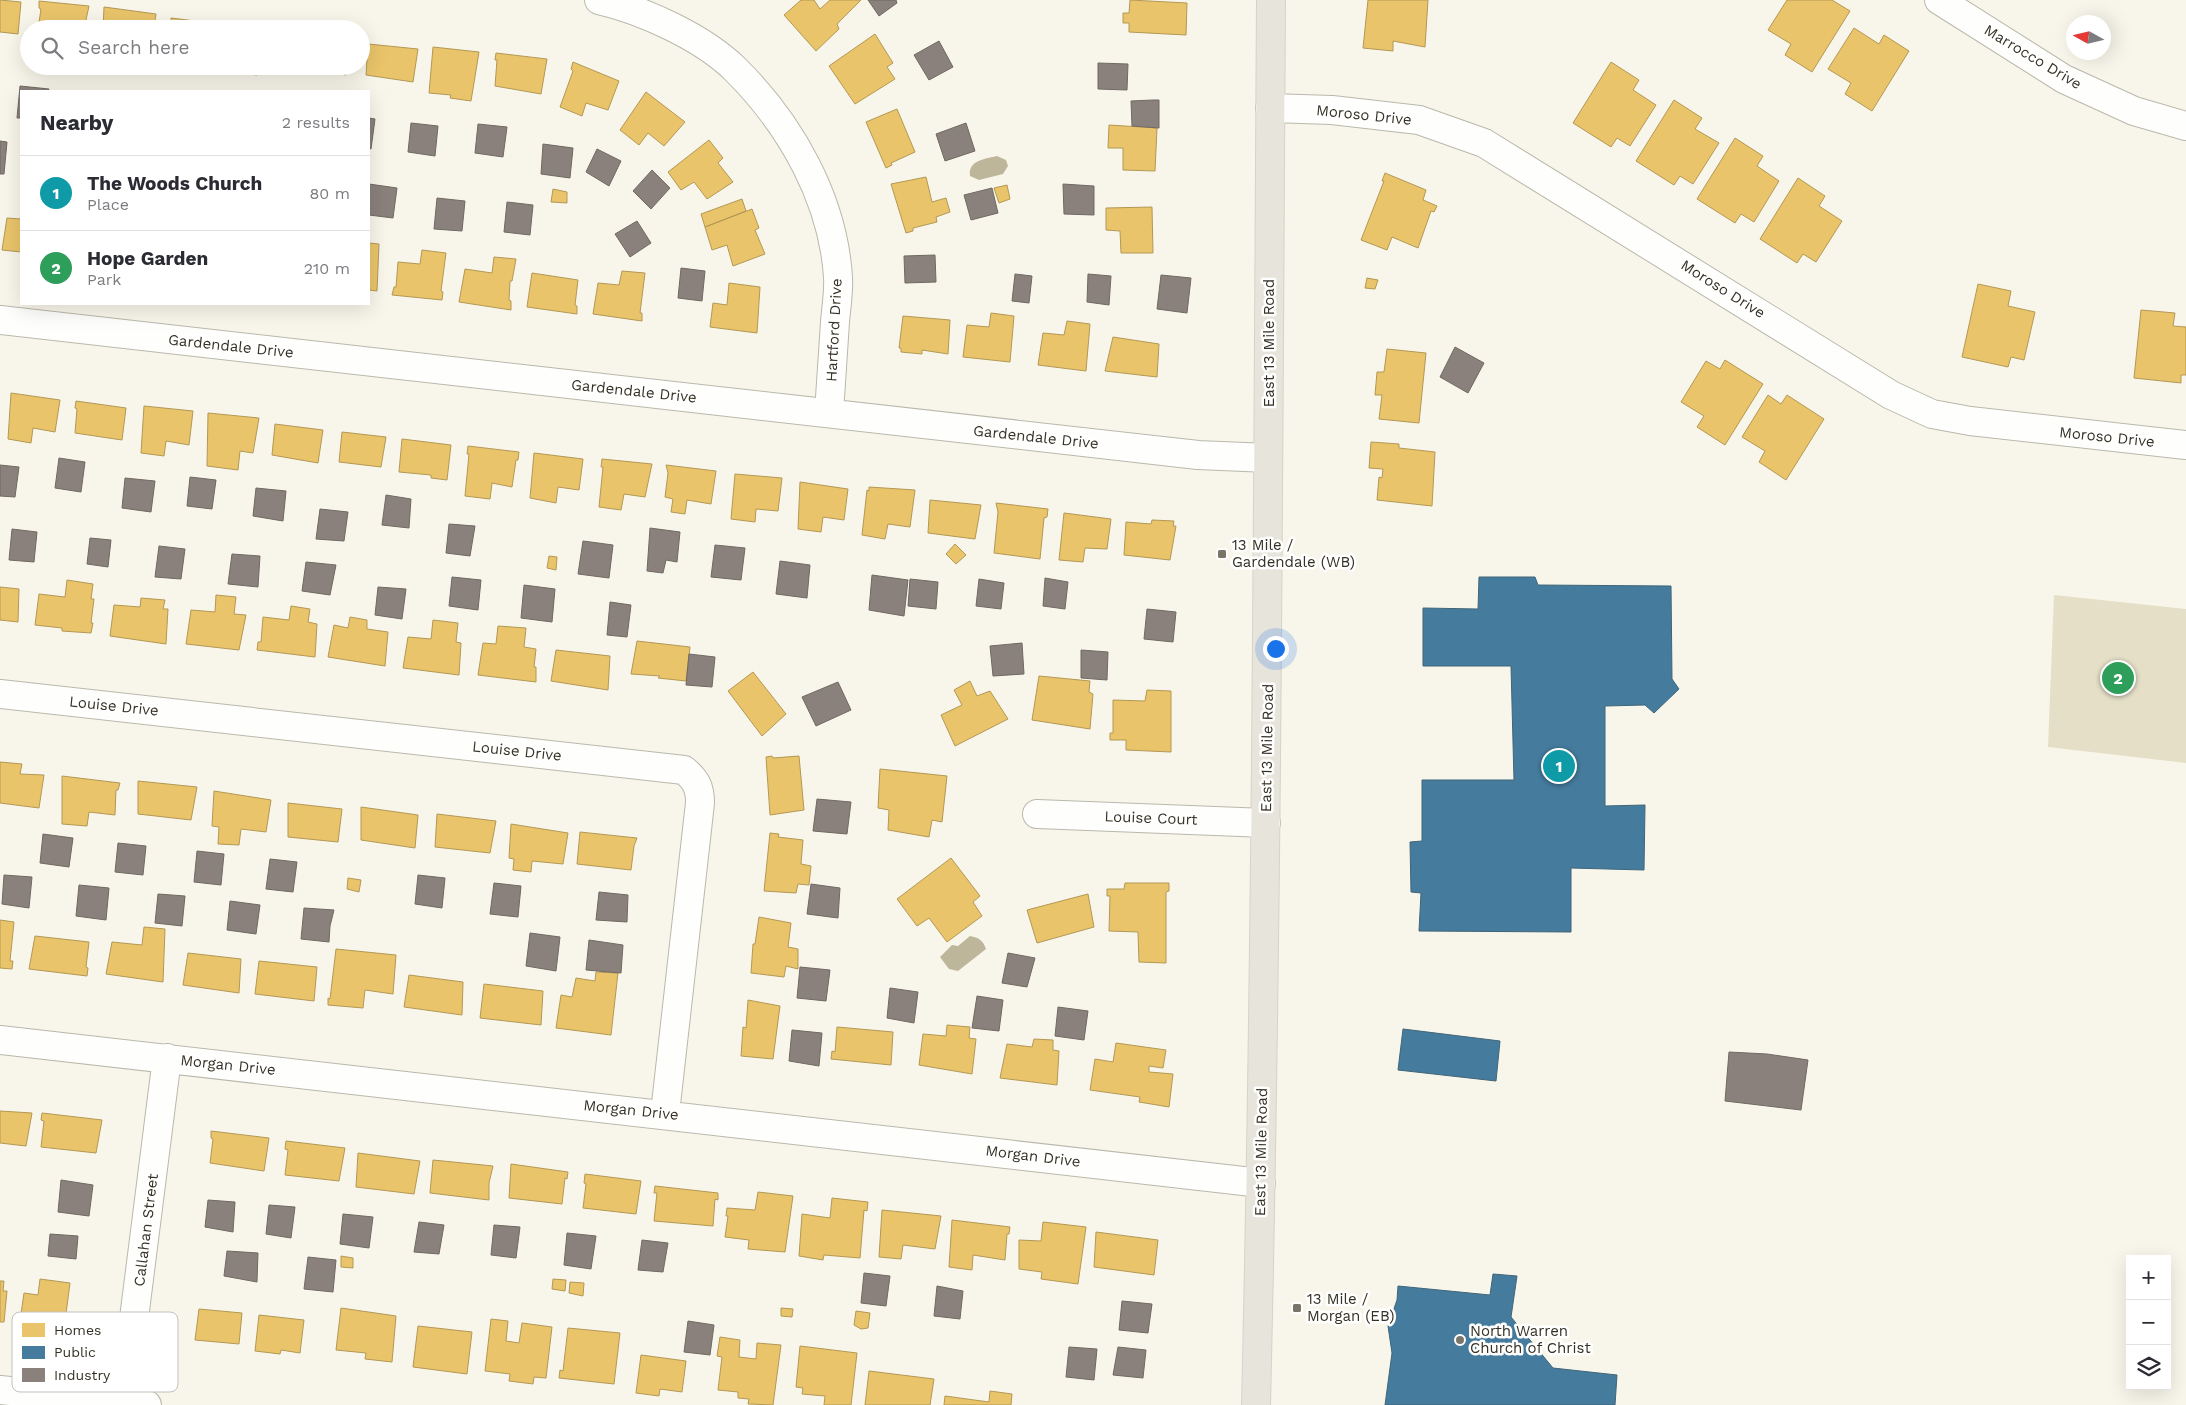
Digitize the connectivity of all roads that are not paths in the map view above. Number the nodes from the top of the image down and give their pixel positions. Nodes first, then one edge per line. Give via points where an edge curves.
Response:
1 (599, 0) edge
2 (1271, 0) edge
3 (1940, 0) edge
4 (1270, 108) junction
5 (2186, 126) edge
6 (0, 320) edge
7 (829, 413) junction
8 (2186, 445) edge
9 (1268, 458) junction
10 (0, 694) edge
11 (1037, 814) dead end
12 (1266, 823) junction
13 (0, 1040) edge
14 (166, 1058) junction
15 (665, 1113) junction
16 (1262, 1183) junction
17 (140, 1312) edge
18 (19, 1392) edge
19 (131, 1404) edge
20 (1256, 1405) edge

1 - 7 street, Hartford Drive via 658,21 698,42 735,69 762,99 806,163 831,234 838,278
2 - 4 main road, East 13 Mile Road
3 - 5 street, Marrocco Drive via 2064,79 2134,111
4 - 8 street, Moroso Drive via 1332,110 1419,120 1484,143 1891,395 1932,414 2006,427
4 - 9 main road, East 13 Mile Road
6 - 7 street, Gardendale Drive
7 - 9 street, Gardendale Drive via 1198,455
9 - 12 main road, East 13 Mile Road
10 - 15 street, Louise Drive via 684,770 694,778 700,790 700,803
11 - 12 street, Louise Court
12 - 16 main road, East 13 Mile Road
13 - 14 street, Morgan Drive
14 - 15 street, Morgan Drive
14 - 17 street, Callahan Street
15 - 16 street, Morgan Drive
16 - 20 main road, East 13 Mile Road
18 - 19 street

